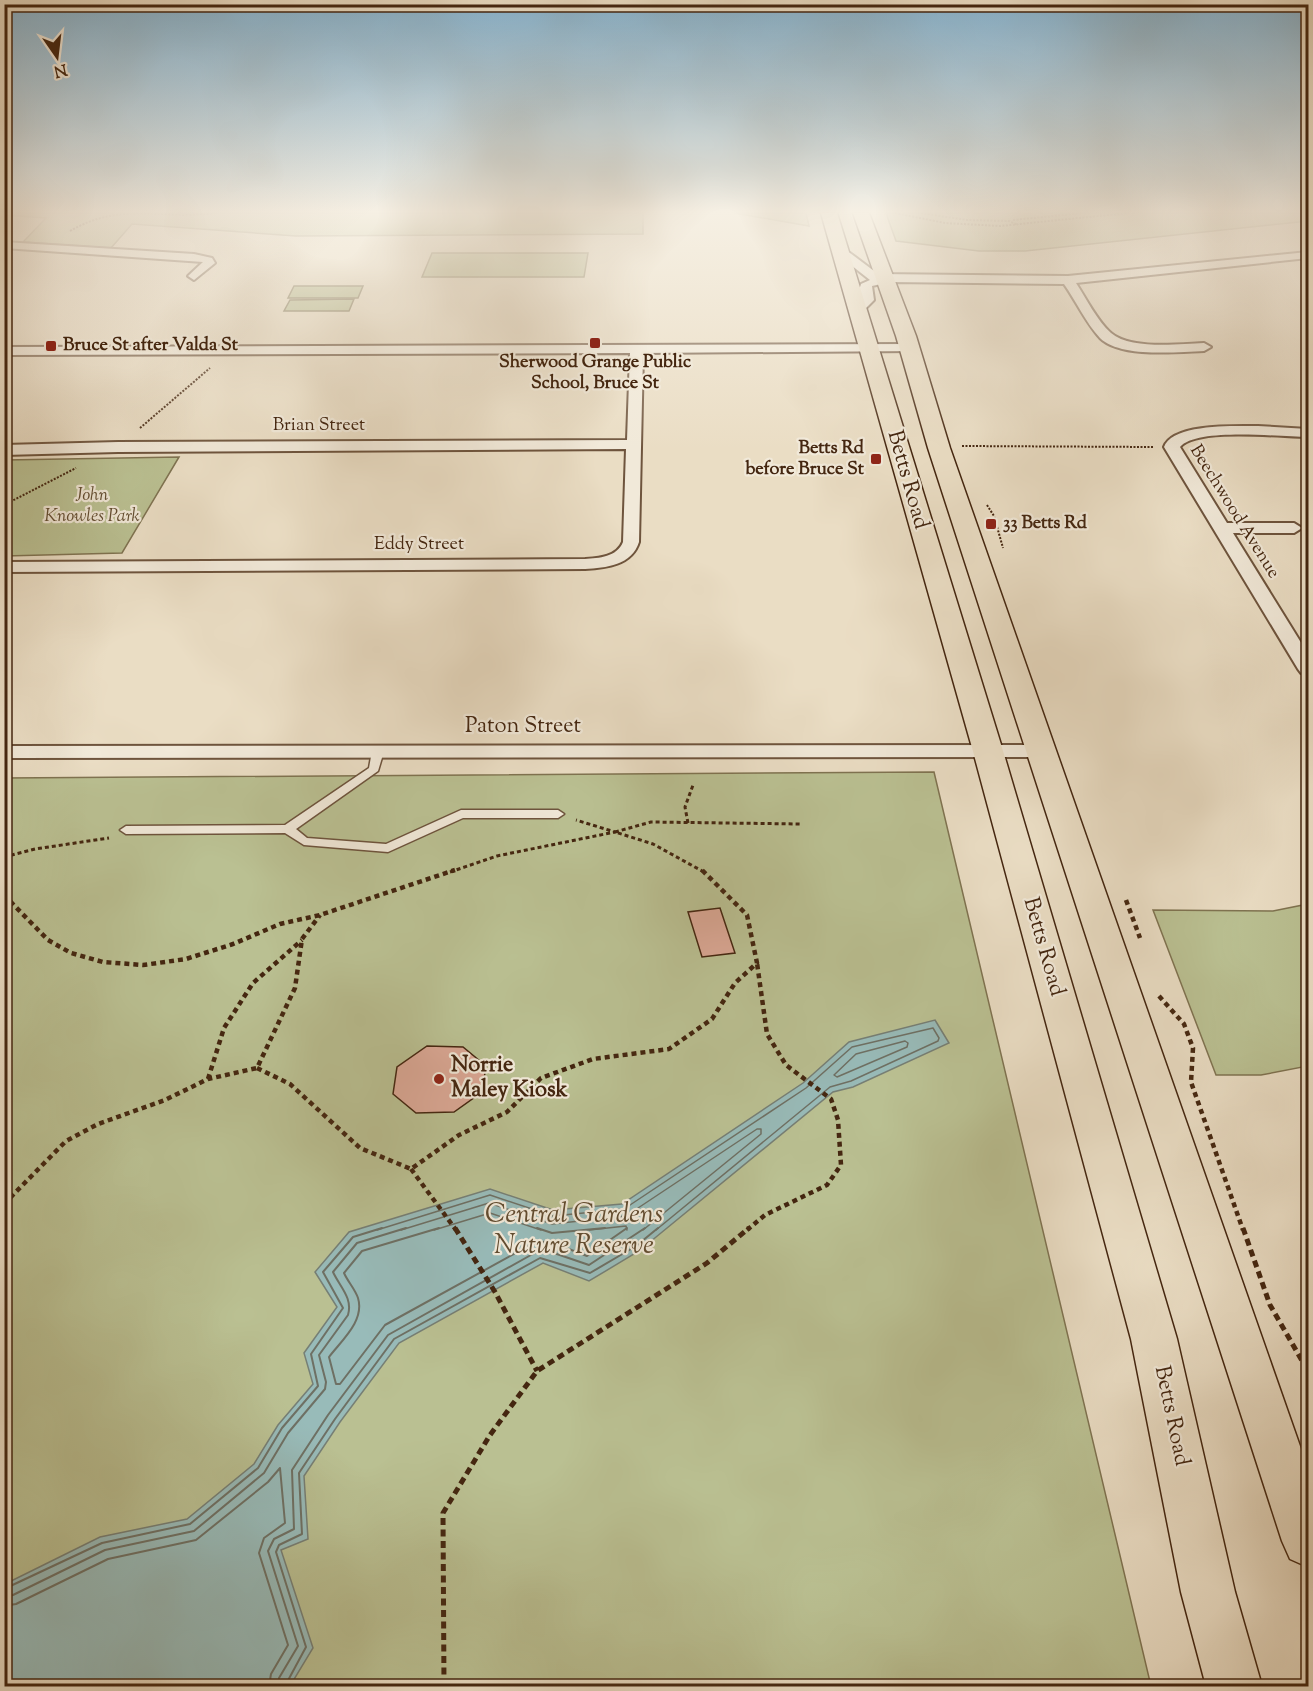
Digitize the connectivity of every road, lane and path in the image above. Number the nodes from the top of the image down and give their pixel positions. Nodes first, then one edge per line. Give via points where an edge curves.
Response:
1 (853, 292) edge
2 (866, 292) edge
3 (890, 292) edge
4 (1076, 292) edge
5 (858, 309) junction
6 (1204, 347) dead end
7 (638, 348) junction
8 (869, 348) junction
9 (910, 348) junction
10 (4, 351) edge
11 (214, 365) dead end
12 (1159, 430) dead end
13 (1308, 433) edge
14 (1176, 442) junction
15 (634, 444) junction
16 (961, 446) dead end
17 (118, 447) junction
18 (4, 450) edge
19 (4, 505) edge
20 (1220, 528) junction
21 (1294, 528) dead end
22 (4, 567) edge
23 (1307, 664) edge
24 (378, 751) junction
25 (988, 751) junction
26 (1042, 751) junction
27 (4, 752) edge
28 (693, 785) dead end
29 (558, 814) joint
30 (688, 823) junction
31 (802, 824) dead end
32 (288, 829) junction
33 (126, 830) joint
34 (615, 832) junction
35 (4, 857) edge
36 (4, 895) edge
37 (320, 915) junction
38 (302, 939) junction
39 (756, 963) junction
40 (257, 1068) junction
41 (208, 1079) junction
42 (411, 1169) junction
43 (4, 1204) edge
44 (537, 1371) junction
45 (1308, 1541) edge
46 (444, 1686) edge
47 (1234, 1686) edge

1 - 5 highway, Betts Road
2 - 5 street via 868,300
3 - 9 highway, Betts Road
4 - 6 street via 1114,344
5 - 8 highway, Betts Road
7 - 8 street
7 - 10 street
7 - 15 street, Eddy Street
8 - 9 street
8 - 25 highway, Betts Road
9 - 26 highway, Betts Road via 939,448
11 - 17 path
12 - 14 street, Beechwood Avenue
13 - 14 street, Beechwood Avenue via 1210,431
14 - 16 path
14 - 20 street, Beechwood Avenue
15 - 17 street, Brian Street
15 - 22 street, Eddy Street via 630,548 603,562
17 - 18 street, Brian Street
17 - 19 path
20 - 21 street
20 - 23 street, Beechwood Avenue
24 - 25 street, Paton Street
24 - 27 street, Paton Street
24 - 32 lane via 374,770
25 - 26 street, Paton Street
25 - 47 highway, Betts Road via 1154,1339 1208,1592
26 - 45 highway, Betts Road
28 - 30 path via 685,807
29 - 32 lane via 462,814 388,848 304,841
29 - 34 path
30 - 31 path
30 - 34 path via 651,822
32 - 33 lane
33 - 35 path via 105,840
34 - 37 path via 497,856
34 - 39 path via 653,844 702,870 747,915
36 - 37 path via 48,940 71,953 103,962 143,965 186,959 280,924
37 - 38 path
38 - 40 path via 295,988
38 - 41 path via 253,983 225,1028
39 - 42 path via 735,983 711,1019 669,1049 593,1059 541,1078 507,1112 459,1135
39 - 44 path via 766,1034 786,1065 831,1099 838,1120 841,1165 827,1185 765,1215 707,1263
40 - 41 path
40 - 42 path via 290,1084 360,1148
41 - 43 path via 66,1141
42 - 44 path via 440,1204 495,1290
44 - 46 path via 490,1436 443,1513

